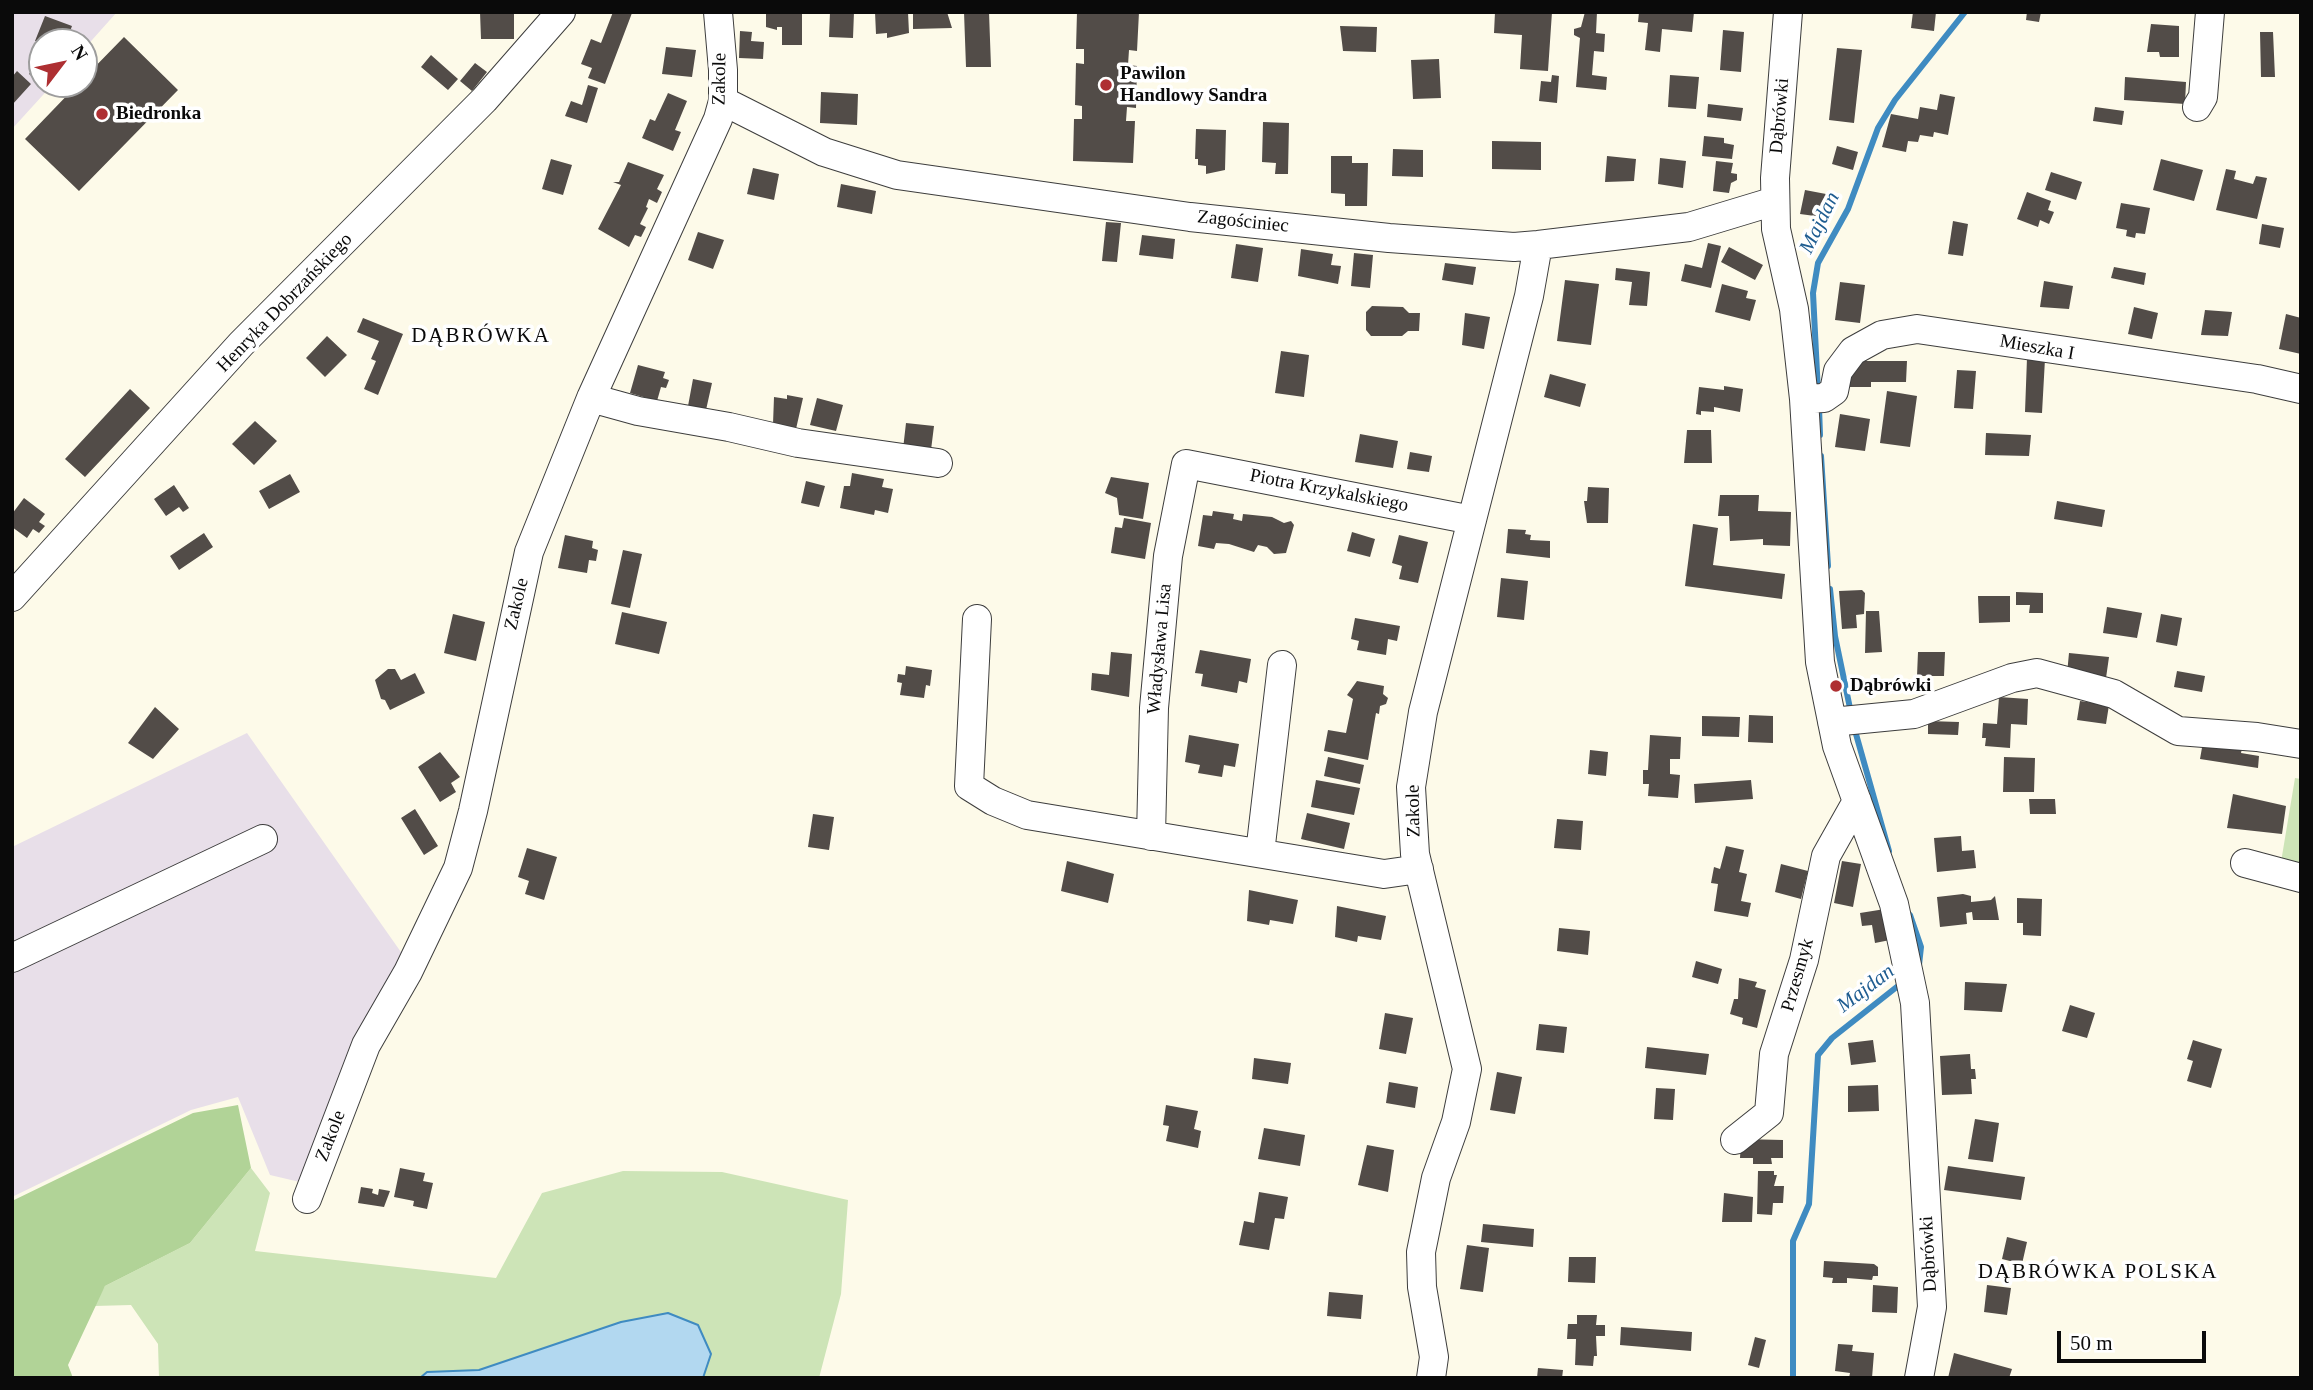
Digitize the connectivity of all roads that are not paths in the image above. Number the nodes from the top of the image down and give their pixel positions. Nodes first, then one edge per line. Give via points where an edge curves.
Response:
1 (561, 12) edge
2 (718, 12) edge
3 (1788, 12) edge
4 (2210, 12) edge
5 (723, 101) junction
6 (2197, 107) dead end
7 (1775, 201) junction
8 (1538, 245) junction
9 (2301, 389) edge
10 (592, 398) junction
11 (1813, 399) junction
12 (938, 463) dead end
13 (1186, 464) joint
14 (1472, 520) junction
15 (12, 597) edge
16 (977, 619) dead end
17 (1282, 665) dead end
18 (1845, 720) junction
19 (2301, 744) edge
20 (1857, 801) junction
21 (1151, 835) junction
22 (263, 839) dead end
23 (1260, 853) junction
24 (2245, 863) dead end
25 (1419, 869) junction
26 (2301, 878) edge
27 (12, 958) edge
28 (1735, 1140) dead end
29 (307, 1199) dead end
30 (1432, 1378) edge
31 (1919, 1378) edge

1 - 15 street, Henryka Dobrzańskiego via 484,100 241,344
2 - 5 street, Zakole
3 - 7 street, Dąbrówki
4 - 6 street via 2203,97
5 - 8 street, Zagościniec via 824,152 862,166 935,182 1190,217 1389,238
5 - 10 street, Zakole
7 - 8 street, Zagościniec via 1689,227
7 - 11 street, Dąbrówki via 1776,229
8 - 14 street, Zakole
9 - 11 street, Mieszka I via 1917,329 1882,335 1853,351 1838,371 1834,391
10 - 12 street via 798,443
10 - 29 street, Zakole via 529,552 458,868 408,972 366,1045
11 - 18 street, Dąbrówki via 1814,596 1820,662
13 - 14 street, Piotra Krzykalskiego
13 - 21 street, Władysława Lisa via 1168,556 1154,708
14 - 25 street, Zakole via 1423,712 1412,787
16 - 21 street via 969,786 1027,815
17 - 23 street
18 - 19 street via 1925,711 2037,673 2114,694 2178,731
18 - 20 street, Dąbrówki via 1837,746
20 - 28 street, Przesmyk via 1826,856 1804,960 1774,1054 1769,1113
20 - 31 street, Dąbrówki via 1894,904 1910,977 1932,1307
21 - 23 street
22 - 27 street
23 - 25 street via 1384,873
24 - 26 street
25 - 30 street, Zakole via 1467,1069 1421,1252 1434,1357

